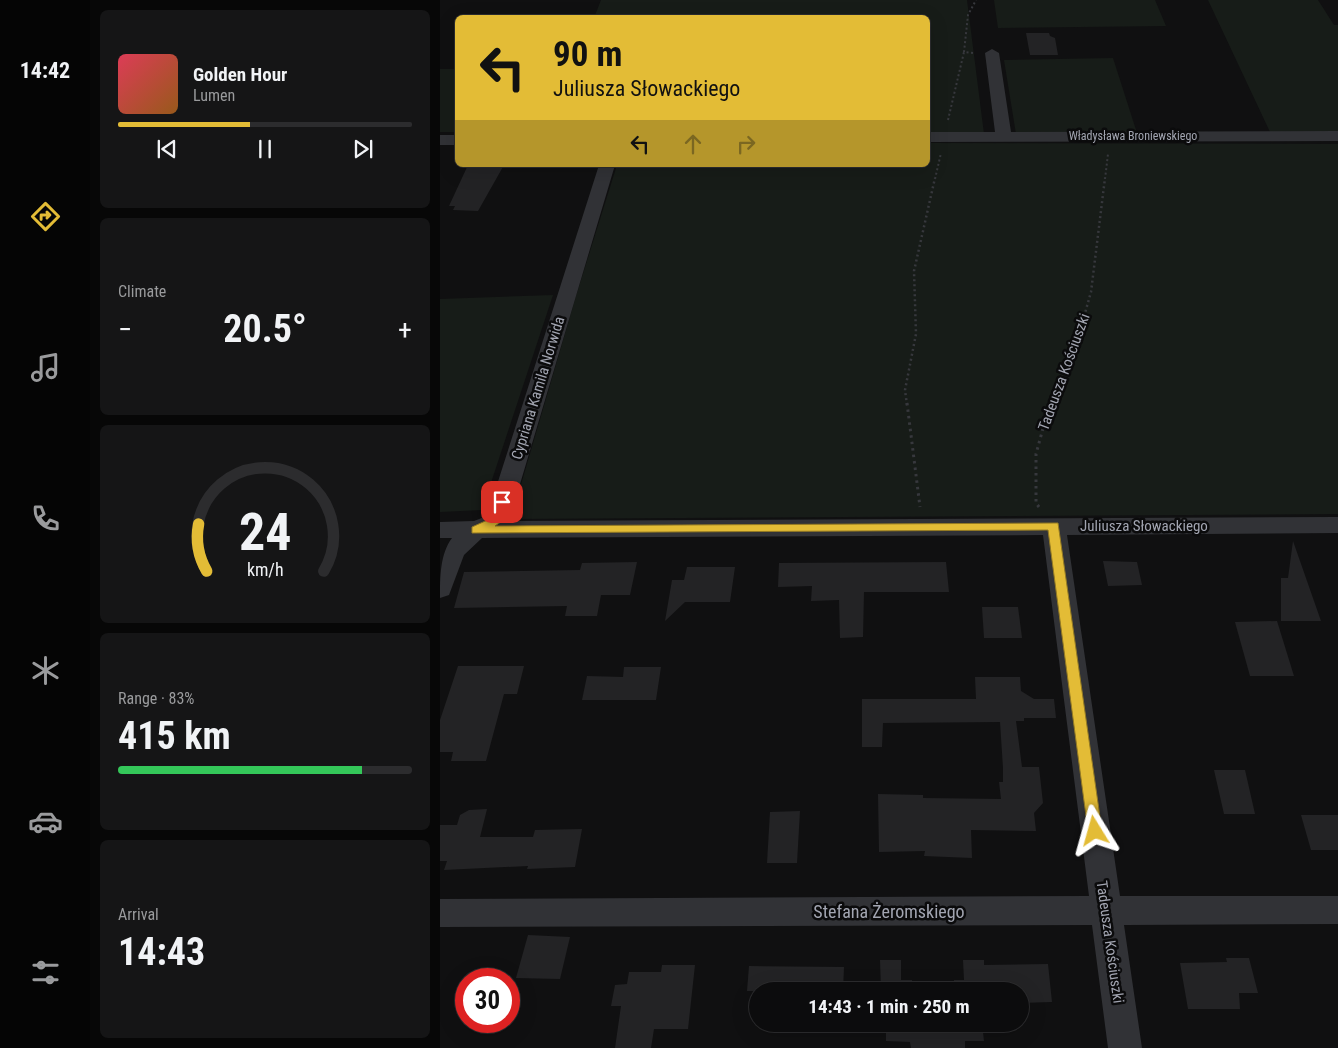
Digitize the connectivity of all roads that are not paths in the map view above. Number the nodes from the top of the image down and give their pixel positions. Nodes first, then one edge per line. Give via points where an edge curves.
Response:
1 (992, 53) road end
2 (1004, 136) junction
3 (1338, 136) edge
4 (930, 137) edge
5 (440, 140) edge
6 (455, 140) edge
7 (606, 167) edge
8 (1338, 525) edge
9 (1054, 526) junction
10 (440, 530) edge
11 (476, 530) junction
12 (440, 589) edge
13 (1338, 910) edge
14 (1106, 911) junction
15 (440, 913) edge
16 (1125, 1048) edge

1 - 2 street
2 - 3 street, Władysława Broniewskiego
2 - 4 street, Władysława Broniewskiego
5 - 6 street
7 - 11 street, Cypriana Kamila Norwida via 497,521
8 - 9 street, Juliusza Słowackiego
9 - 11 street, Juliusza Słowackiego
9 - 14 street, Tadeusza Kościuszki
10 - 11 street, Juliusza Słowackiego
11 - 12 street, Cypriana Kamila Norwida via 454,551
13 - 14 street, Stefana Żeromskiego
14 - 15 street, Stefana Żeromskiego
14 - 16 street, Tadeusza Kościuszki

